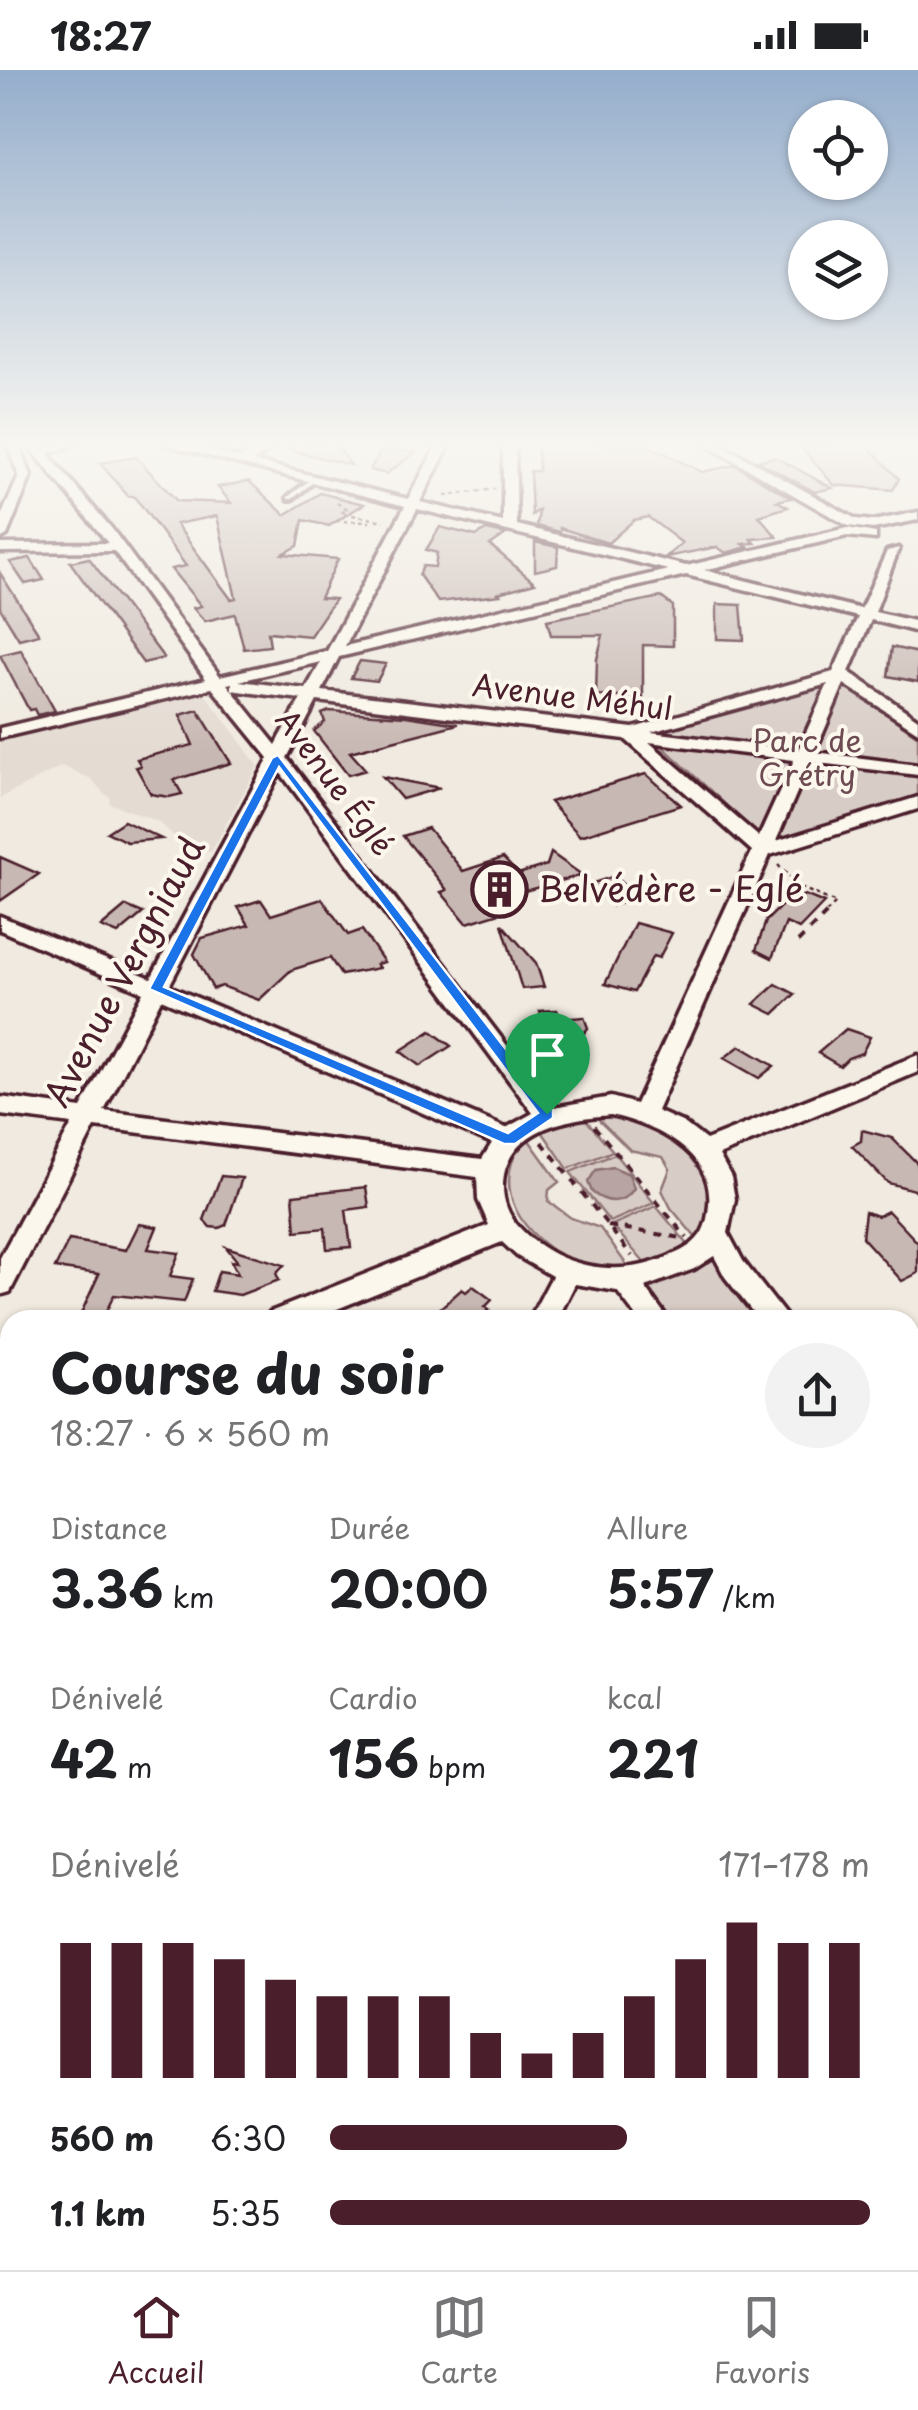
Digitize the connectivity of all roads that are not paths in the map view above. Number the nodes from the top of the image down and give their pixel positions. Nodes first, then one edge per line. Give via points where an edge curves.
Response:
1 (118, 547) joint
2 (389, 547) edge
3 (593, 547) edge
4 (779, 547) edge
5 (891, 547) edge
6 (0, 548) edge
7 (691, 570) junction
8 (867, 614) junction
9 (918, 627) edge
10 (334, 656) junction
11 (840, 678) junction
12 (218, 683) junction
13 (313, 693) junction
14 (918, 727) edge
15 (626, 732) junction
16 (0, 733) edge
17 (650, 735) junction
18 (918, 736) edge
19 (802, 756) junction
20 (278, 758) junction
21 (918, 770) edge
22 (918, 795) edge
23 (918, 803) edge
24 (766, 846) junction
25 (0, 922) edge
26 (156, 989) junction
27 (918, 1063) edge
28 (0, 1106) edge
29 (644, 1112) junction
30 (87, 1118) junction
31 (528, 1126) junction
32 (704, 1151) junction
33 (493, 1170) junction
34 (507, 1228) junction
35 (716, 1234) junction
36 (568, 1271) junction
37 (635, 1278) junction
38 (0, 1284) edge
39 (305, 1310) edge
40 (548, 1310) edge
41 (650, 1310) edge
42 (767, 1310) edge

1 - 6 street
1 - 12 street, Avenue Églé
2 - 10 street, Avenue Vergniaud
3 - 7 street
4 - 7 street
5 - 8 street via 900,554
7 - 8 street
7 - 10 street
8 - 9 street
8 - 11 street
10 - 12 street
10 - 13 street, Avenue Vergniaud
11 - 14 street
11 - 15 street
11 - 17 street
11 - 18 street
11 - 19 street
12 - 13 street, Avenue Méhul
12 - 16 street
12 - 20 street, Avenue Églé
13 - 15 street, Avenue Méhul
13 - 20 street, Avenue Vergniaud
15 - 17 street, Avenue Méhul
15 - 24 street
17 - 19 street, Avenue Méhul
17 - 24 street
19 - 21 street, Avenue Méhul
19 - 24 street
20 - 26 street, Avenue Vergniaud
20 - 31 street, Avenue Églé
22 - 24 street
23 - 24 street
24 - 29 street
25 - 26 street
26 - 30 street, Avenue Vergniaud
26 - 31 street
27 - 32 street
28 - 30 street
29 - 31 street via 578,1107
29 - 32 street
30 - 33 street
30 - 38 street, Avenue Vergniaud
31 - 33 street
32 - 35 street via 719,1177 724,1206
33 - 34 street via 491,1200
34 - 36 street via 535,1255
34 - 39 street
35 - 37 street via 700,1254
35 - 42 street
36 - 37 street
36 - 40 street
37 - 41 street

